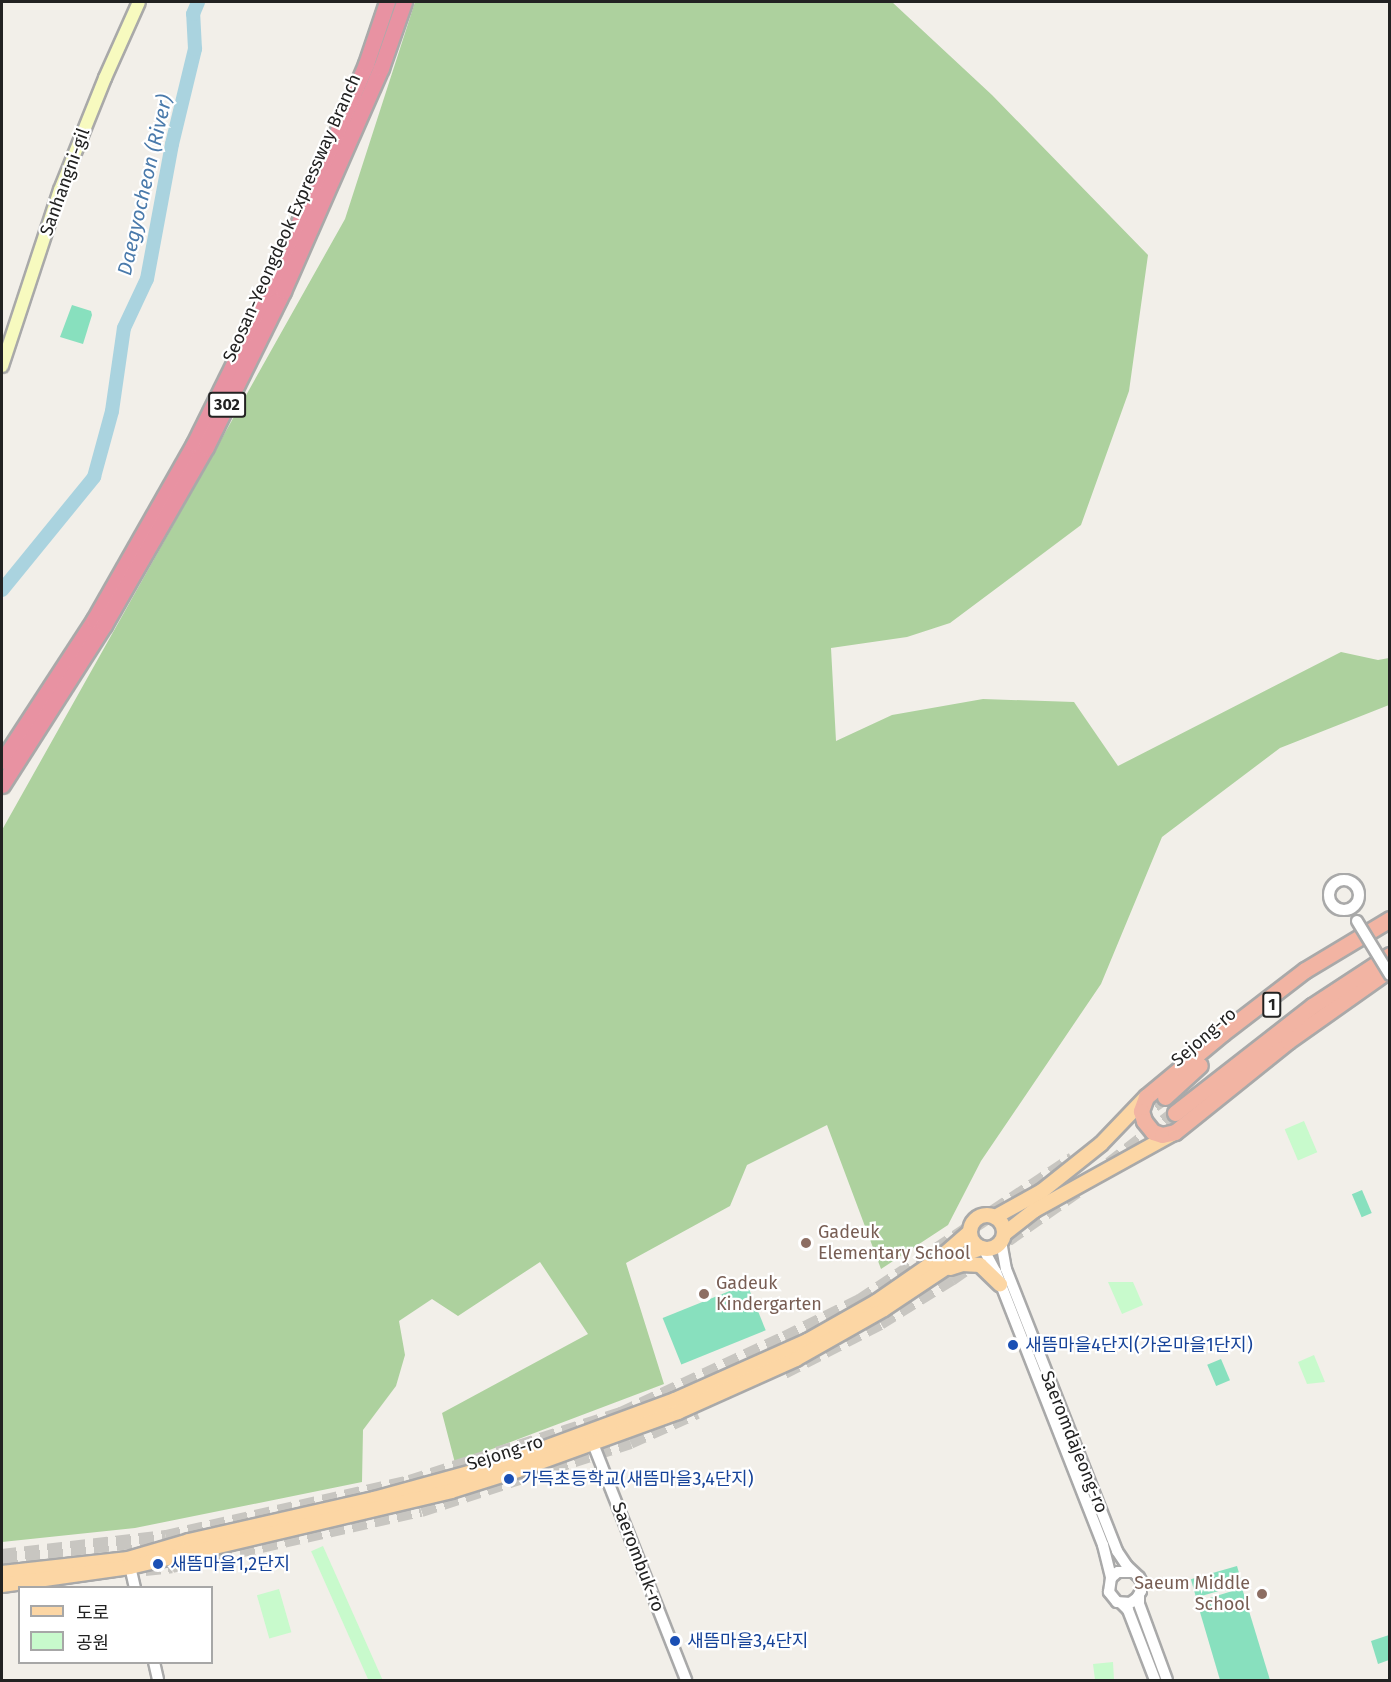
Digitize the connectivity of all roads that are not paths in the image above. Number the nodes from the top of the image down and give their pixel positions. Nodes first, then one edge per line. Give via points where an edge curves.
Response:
1 (139, 2) edge
2 (387, 2) edge
3 (404, 2) edge
4 (2, 366) edge
5 (2, 761) edge
6 (2, 785) edge
7 (1351, 909) dead end
8 (1389, 919) edge
9 (1389, 928) edge
10 (1389, 955) edge
11 (1389, 969) edge
12 (1389, 975) edge
13 (1146, 1097) junction
14 (1165, 1097) tunnel mouth
15 (1175, 1113) tunnel mouth
16 (1175, 1132) junction
17 (995, 1217) junction
18 (970, 1232) junction
19 (1002, 1237) junction
20 (982, 1248) junction
21 (948, 1268) junction
22 (1000, 1284) junction
23 (591, 1438) junction
24 (129, 1563) junction
25 (1132, 1572) junction
26 (2, 1573) edge
27 (1111, 1578) junction
28 (2, 1585) edge
29 (135, 1586) edge
30 (1139, 1596) junction
31 (1121, 1603) junction
32 (154, 1664) edge
33 (158, 1680) edge
34 (686, 1680) edge
35 (1155, 1680) edge
36 (1167, 1680) edge

1 - 4 main road, Sanhangni-gil via 60,190
2 - 5 highway, Seosan-Yeongdeok Expressway Branch / 302 via 366,64 271,288 194,444 94,620
3 - 6 highway, Seosan-Yeongdeok Expressway Branch / 302 via 381,68 283,291 206,447 104,625
7 - 12 street, bridge
8 - 13 highway via 1305,970
9 - 14 highway, Sejong-ro / 1 via 1296,986 1223,1043
10 - 15 highway, 1 via 1312,1006
11 - 16 highway via 1288,1041
13 - 16 highway via 1141,1111 1153,1132
13 - 17 main road via 1101,1144 1041,1191
16 - 19 main road via 1035,1210
17 - 18 main road via 977,1218
17 - 19 main road via 1002,1224
18 - 20 main road via 975,1244
18 - 23 main road, Sejong-ro via 876,1302 807,1341
19 - 20 main road via 995,1247
19 - 25 street, Saeromdajeong-ro via 1006,1269 1117,1551
20 - 21 main road, Sejong-ro
20 - 22 street, Saeromdajeong-ro
21 - 22 main road via 980,1265
21 - 23 main road, Sejong-ro via 796,1359 688,1408
22 - 27 street, Saeromdajeong-ro via 1103,1545
23 - 24 main road, Sejong-ro via 451,1491
23 - 34 street, Saerombuk-ro
24 - 26 main road, Sejong-ro
24 - 28 main road, Sejong-ro
24 - 29 street
25 - 27 street via 1122,1570
25 - 30 street via 1141,1581
27 - 31 street via 1109,1592
30 - 31 street via 1130,1603
30 - 36 street
31 - 35 street via 1131,1618
32 - 33 street

